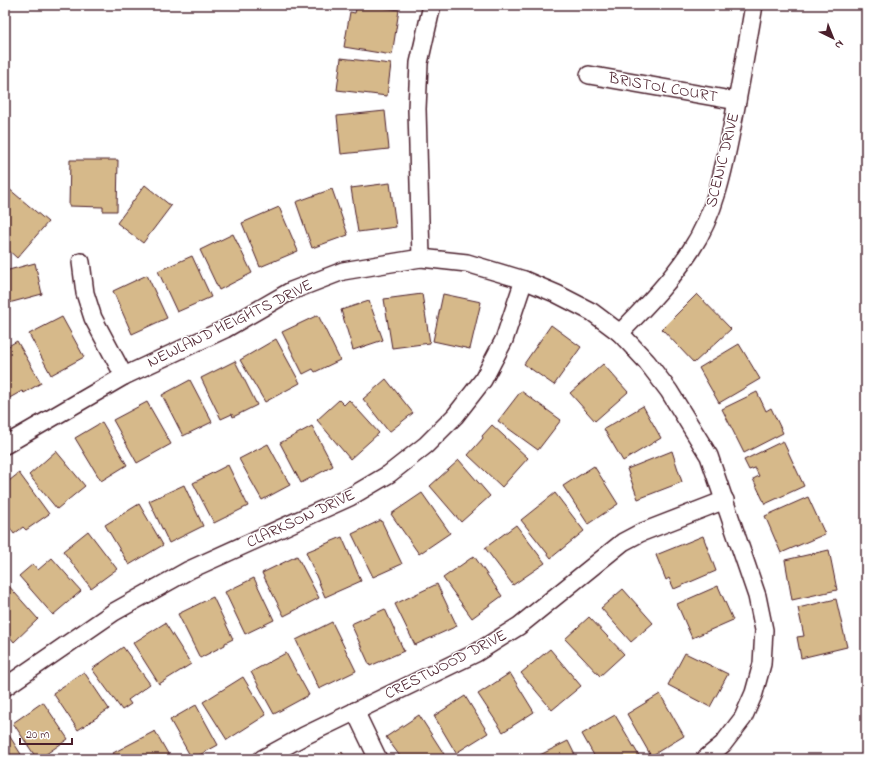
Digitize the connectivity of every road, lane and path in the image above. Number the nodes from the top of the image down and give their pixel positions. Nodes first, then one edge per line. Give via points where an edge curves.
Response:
1 (432, 5) edge
2 (754, 5) edge
3 (589, 75) dead end
4 (737, 101) junction
5 (421, 258) junction
6 (81, 262) dead end
7 (524, 280) junction
8 (620, 333) junction
9 (124, 376) junction
10 (5, 445) edge
11 (725, 500) junction
12 (5, 687) edge
13 (355, 711) junction
14 (262, 759) edge
15 (378, 759) edge
16 (705, 759) edge

1 - 5 street via 419,63 417,101
2 - 4 street, SCENIC DRIVE
3 - 4 street, BRISTOL COURT
4 - 8 street, SCENIC DRIVE via 723,172 709,216 691,250 655,297
5 - 7 street, NEWLAND HEIGHTS DRIVE via 467,263
5 - 9 street, NEWLAND HEIGHTS DRIVE via 343,271 291,291 225,329
6 - 9 street via 85,293 93,318
7 - 8 street, NEWLAND HEIGHTS DRIVE via 592,312
7 - 12 street, CLARKSON DRIVE via 504,340 483,380 455,416 426,445 389,474 350,497 189,570 114,612
8 - 11 street, NEWLAND HEIGHTS DRIVE via 669,391 709,456
9 - 10 street, NEWLAND HEIGHTS DRIVE
11 - 13 street, CRESTWOOD DRIVE via 623,542 519,626 476,653
11 - 16 street, NEWLAND HEIGHTS DRIVE via 757,596 764,630 762,664 754,693 743,718 723,744
13 - 14 street, CRESTWOOD DRIVE
13 - 15 street

